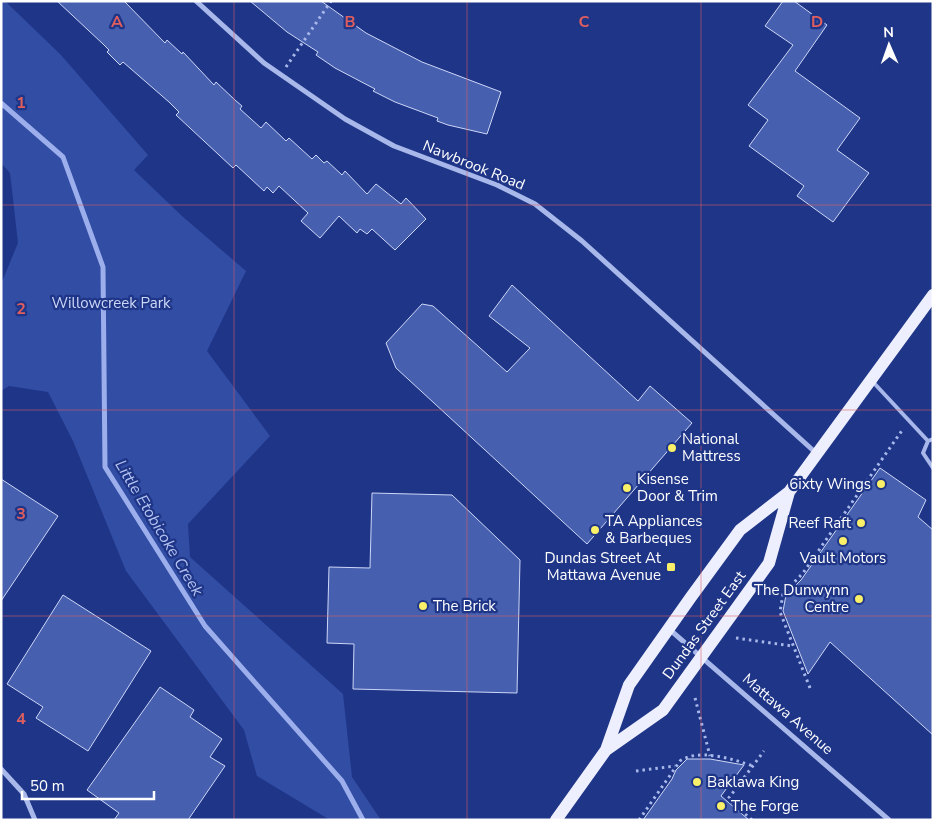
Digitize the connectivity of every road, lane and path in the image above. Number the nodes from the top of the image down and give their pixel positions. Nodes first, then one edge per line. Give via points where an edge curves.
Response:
1 (196, 1) edge
2 (331, 1) edge
3 (280, 76) junction
4 (933, 295) edge
5 (871, 380) junction
6 (909, 420) junction
7 (931, 440) edge
8 (816, 454) junction
9 (933, 468) edge
10 (789, 492) junction
11 (668, 629) junction
12 (736, 638) dead end
13 (792, 646) junction
14 (702, 656) junction
15 (810, 688) dead end
16 (695, 698) dead end
17 (606, 750) junction
18 (764, 751) dead end
19 (710, 756) junction
20 (676, 766) junction
21 (753, 766) junction
22 (1, 769) edge
23 (636, 771) dead end
24 (35, 820) edge
25 (556, 820) edge
26 (639, 820) edge
27 (752, 820) edge
28 (889, 820) edge

1 - 3 street, Nawbrook Road
2 - 3 path
3 - 8 street, Nawbrook Road via 345,119 394,146 497,184 535,204 582,241
4 - 5 main road, Dundas Street East
5 - 6 lane
5 - 8 main road, Dundas Street East
6 - 7 lane
6 - 13 path via 803,573 783,594 780,612
7 - 9 lane via 924,454
8 - 10 main road, Dundas Street East
10 - 11 main road, Dundas Street East via 740,530
10 - 14 main road, Dundas Street East via 770,563
11 - 14 street, Mattawa Avenue
11 - 17 main road, Dundas Street East via 629,685
12 - 13 path
13 - 15 path
14 - 17 main road, Dundas Street East via 663,710
14 - 28 street, Mattawa Avenue
16 - 19 path
17 - 25 main road, Dundas Street East
18 - 21 path
19 - 20 path via 686,757
19 - 21 path
20 - 23 path
20 - 26 path
21 - 27 path via 728,799
22 - 24 street via 24,794

